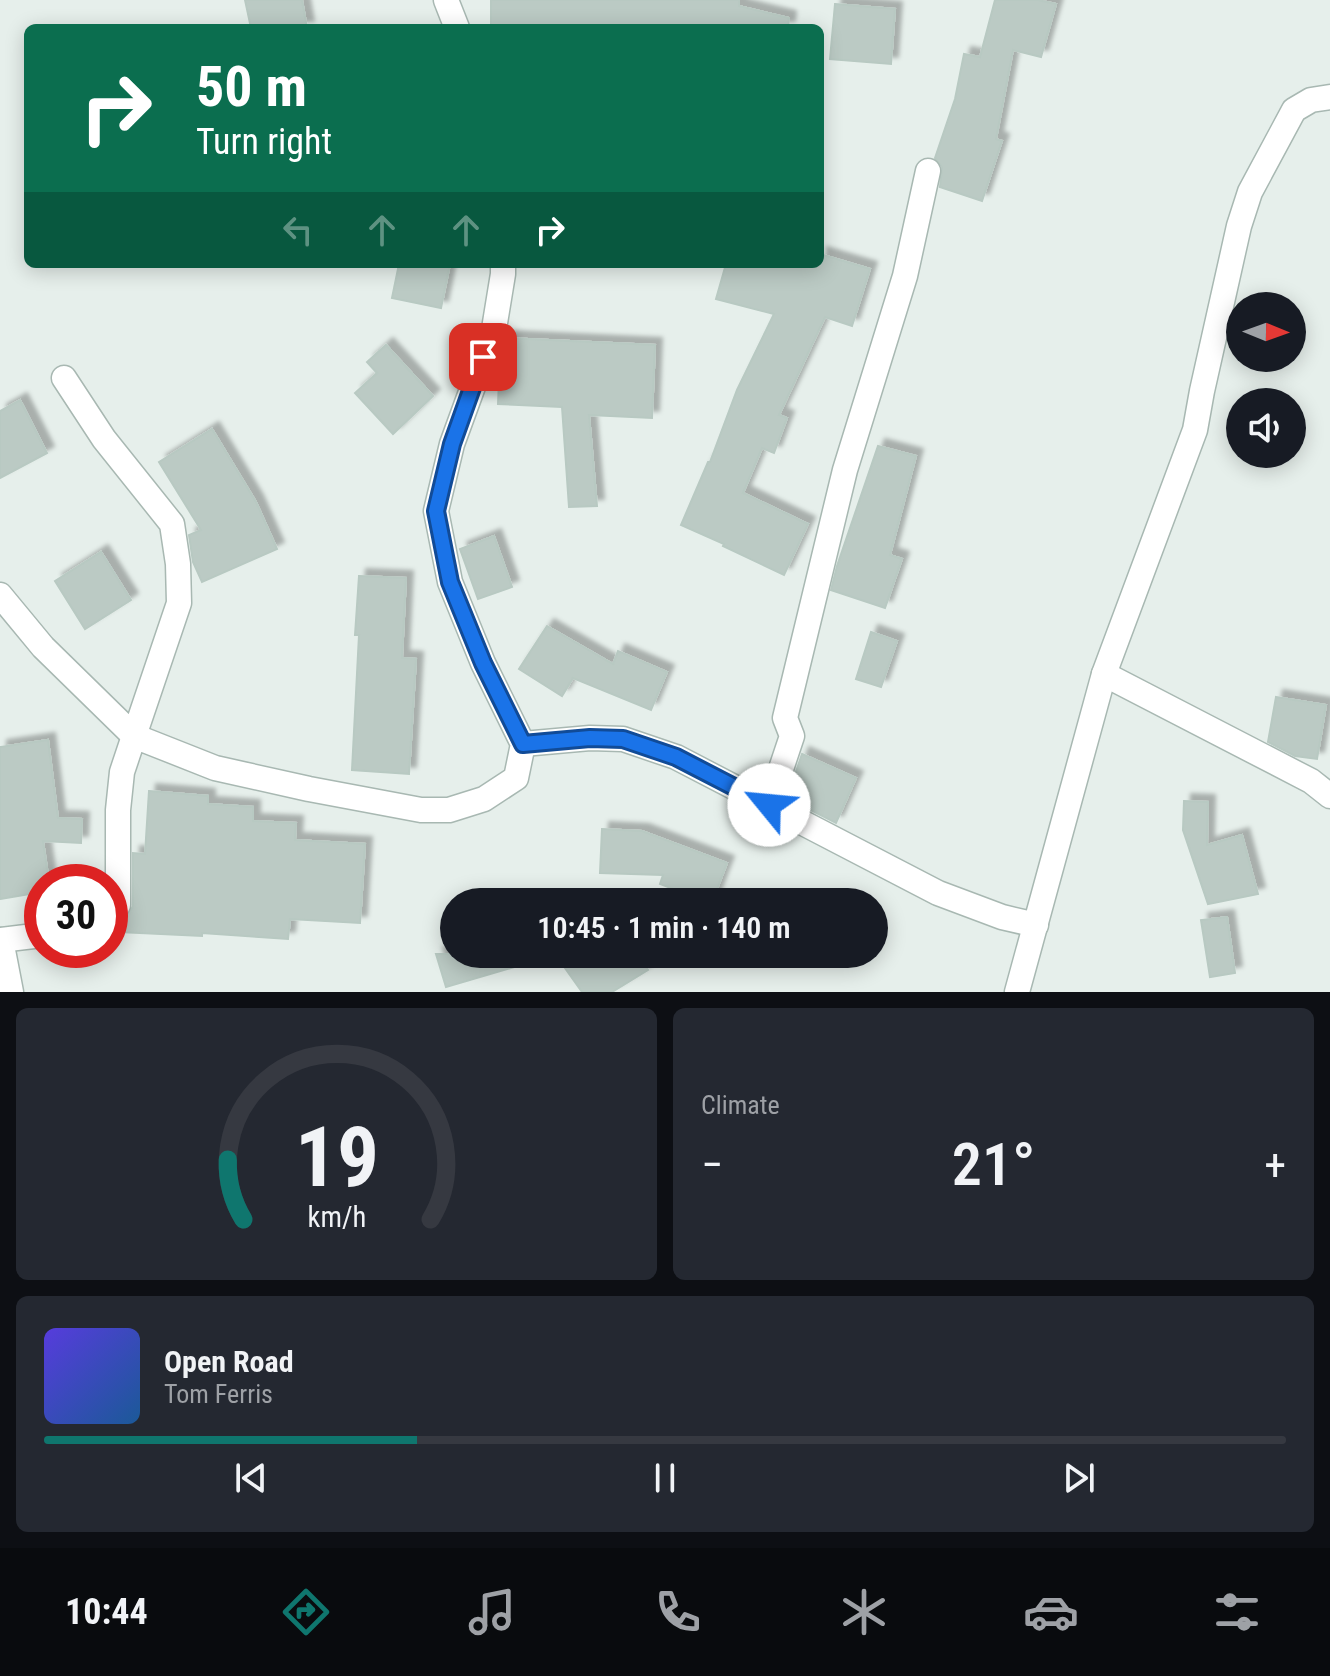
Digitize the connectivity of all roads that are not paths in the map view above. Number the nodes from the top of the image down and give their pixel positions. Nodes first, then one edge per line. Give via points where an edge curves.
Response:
1 (446, 0) edge
2 (455, 24) edge
3 (1330, 97) edge
4 (928, 171) dead end
5 (503, 268) edge
6 (64, 378) dead end
7 (0, 595) edge
8 (1104, 674) junction
9 (134, 736) junction
10 (523, 744) junction
11 (1330, 796) edge
12 (769, 805) junction
13 (118, 864) edge
14 (1036, 925) junction
15 (24, 937) edge
16 (1, 940) edge
17 (11, 992) edge
18 (1017, 992) edge

1 - 2 street
3 - 8 street via 1294,110 1250,192 1195,430
4 - 12 street via 905,276 845,470 785,718 792,736
5 - 10 street via 494,329 452,444 436,511 450,582
6 - 9 street via 104,439 172,524 179,603
7 - 9 street via 43,647
8 - 11 street via 1311,781
8 - 14 street
9 - 10 street via 215,768 421,810 449,810 484,799 516,778
9 - 13 street via 122,772
10 - 12 street via 623,739 676,757
12 - 14 street via 938,893
14 - 18 street
15 - 16 street
16 - 17 street

